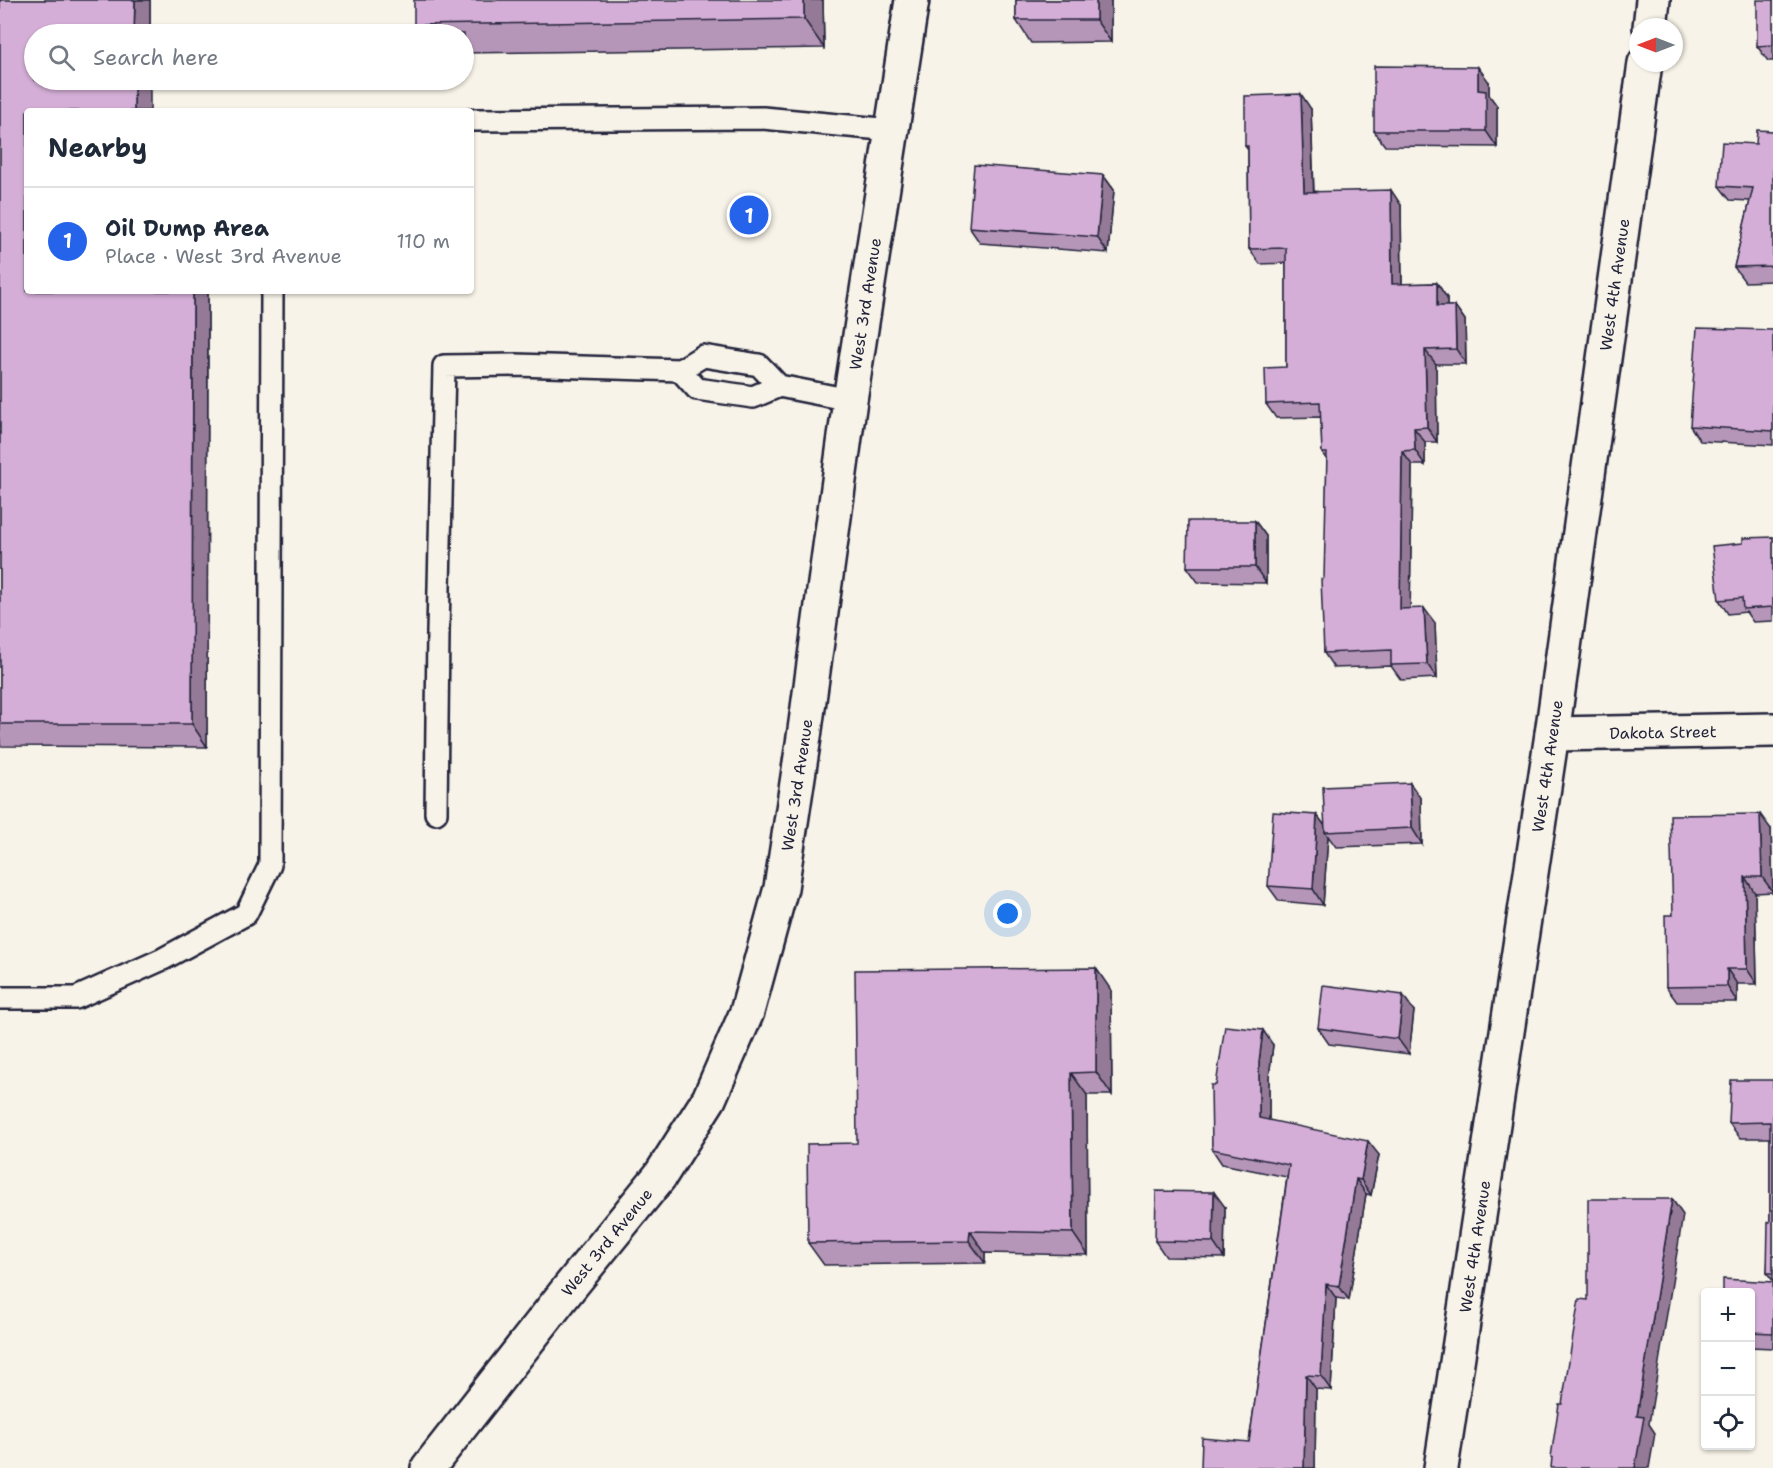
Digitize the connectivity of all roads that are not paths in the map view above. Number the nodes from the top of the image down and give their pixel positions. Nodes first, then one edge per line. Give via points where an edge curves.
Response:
1 (912, 0) edge
2 (1653, 0) edge
3 (1651, 18) edge
4 (1644, 72) edge
5 (474, 120) edge
6 (892, 130) junction
7 (272, 294) edge
8 (680, 370) junction
9 (779, 386) junction
10 (850, 400) junction
11 (1773, 730) edge
12 (1552, 734) junction
13 (436, 813) dead end
14 (0, 998) edge
15 (428, 1468) edge
16 (1441, 1468) edge

1 - 6 street, West 3rd Avenue
2 - 3 street
4 - 12 street, West 4th Avenue
5 - 6 lane via 763,118
6 - 10 street, West 3rd Avenue
7 - 14 lane via 270,865 246,914 163,959 76,998
8 - 9 lane via 697,388 753,397
8 - 9 lane via 703,356 747,363 759,365
8 - 13 lane via 444,366
9 - 10 lane
10 - 15 street, West 3rd Avenue via 781,888 747,1012 709,1099 660,1176
11 - 12 street, Dakota Street
12 - 16 street, West 4th Avenue

